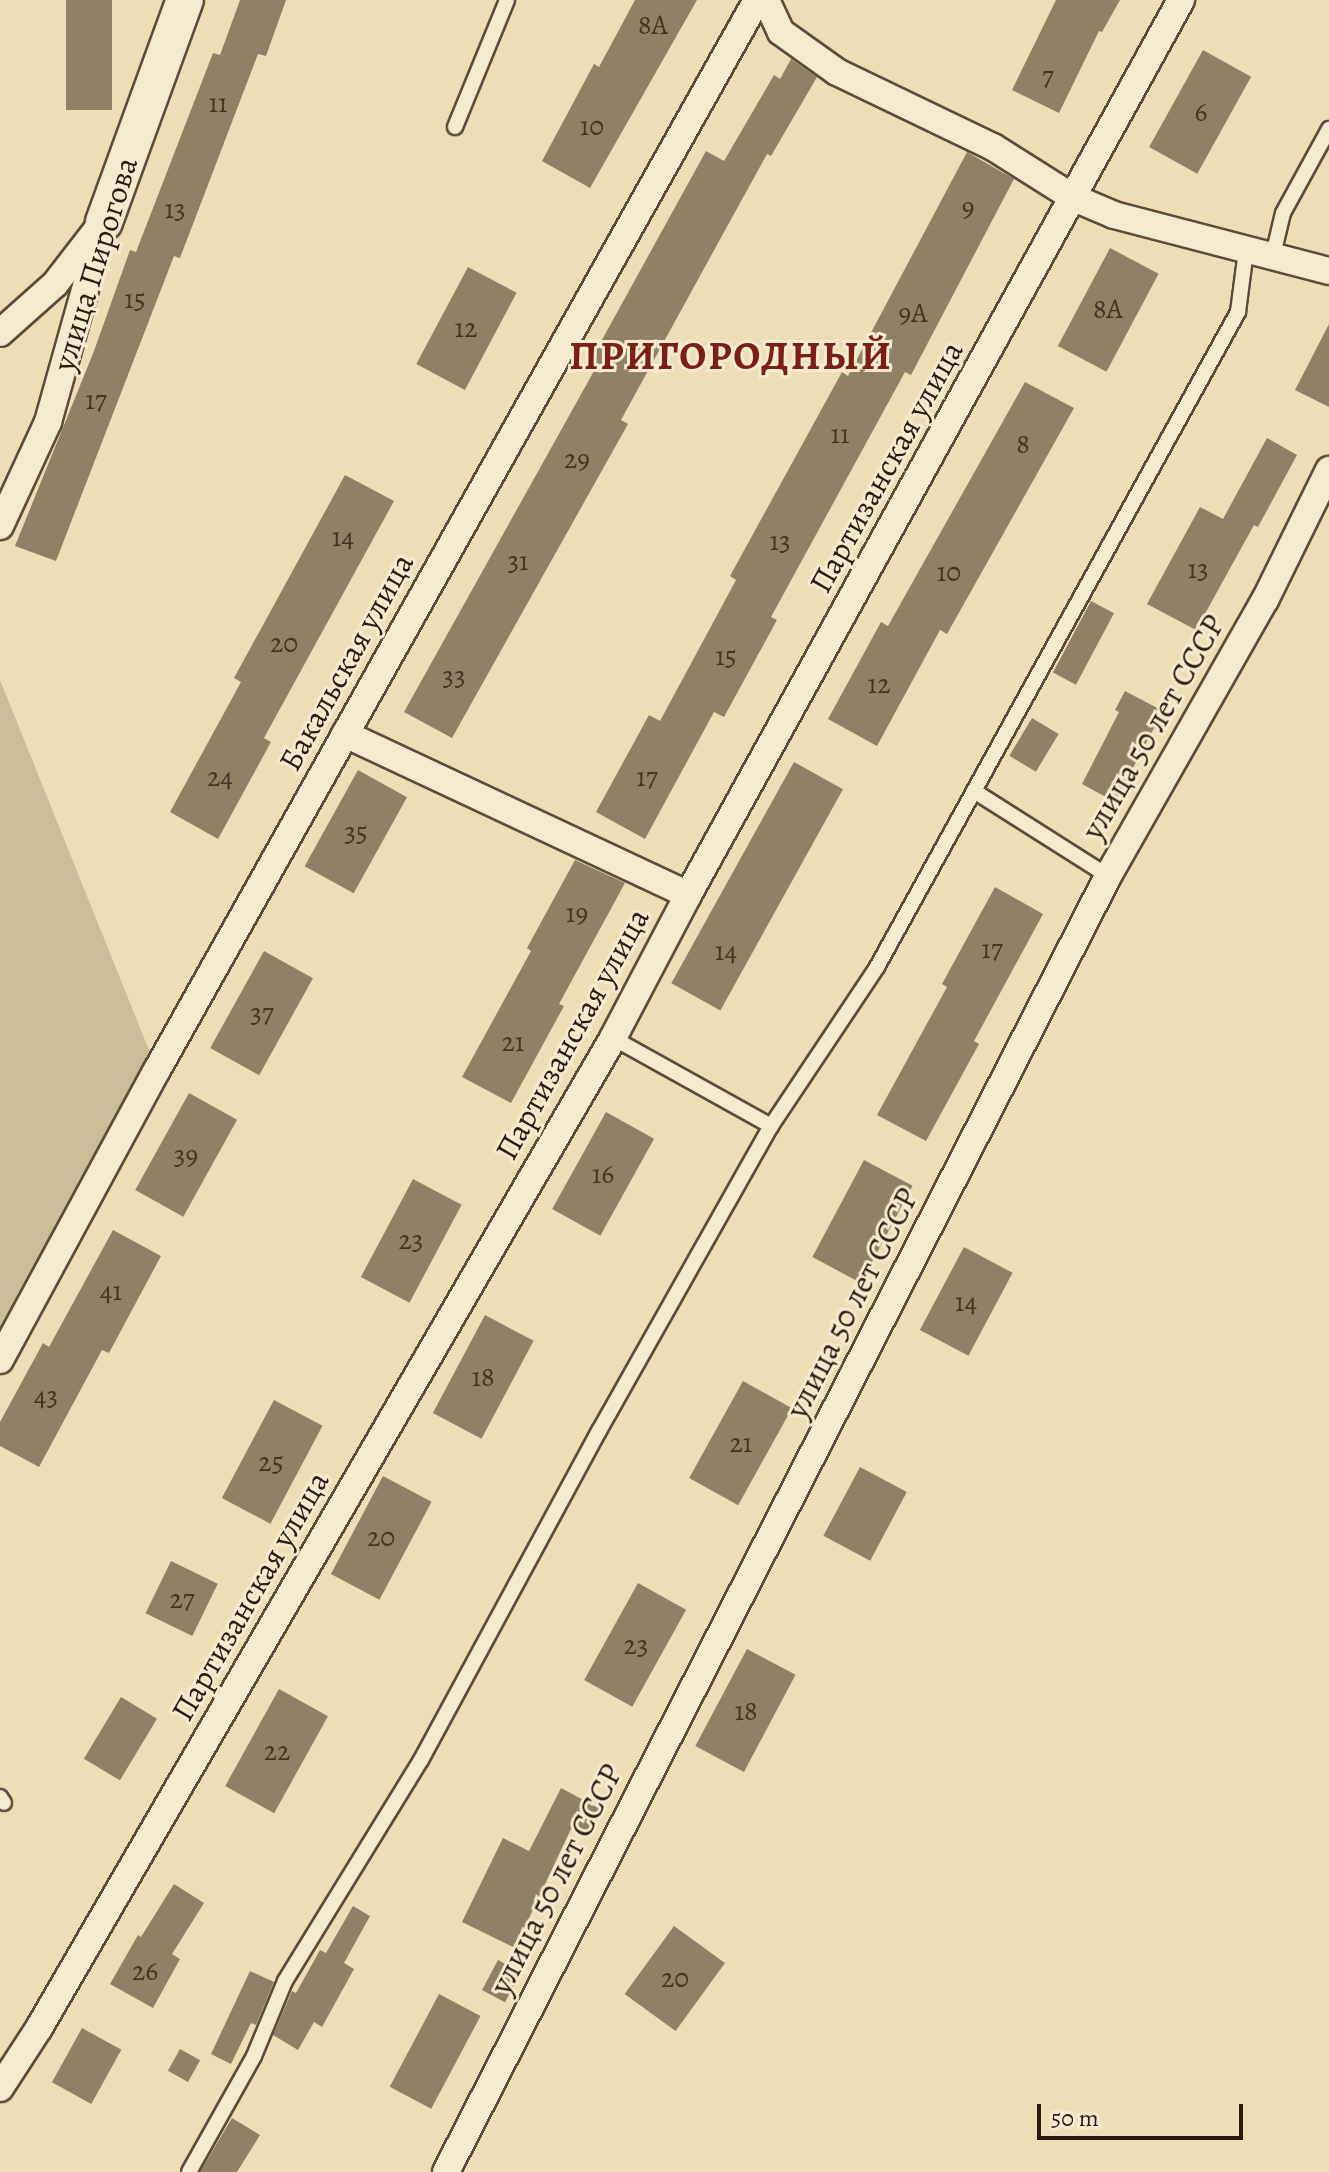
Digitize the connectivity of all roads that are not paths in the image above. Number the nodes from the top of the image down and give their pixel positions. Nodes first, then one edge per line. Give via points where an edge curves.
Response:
1 (185, 0) edge
2 (507, 0) edge
3 (757, 0) edge
4 (766, 0) edge
5 (1181, 0) edge
6 (455, 127) dead end
7 (1329, 129) edge
8 (1074, 198) junction
9 (104, 222) junction
10 (1246, 250) junction
11 (1273, 255) junction
12 (1329, 271) edge
13 (0, 333) edge
14 (1329, 470) edge
15 (0, 526) edge
16 (345, 734) junction
17 (974, 791) junction
18 (1108, 876) junction
19 (688, 895) junction
20 (613, 1038) junction
21 (771, 1126) junction
22 (0, 1360) edge
23 (0, 2088) edge
24 (189, 2172) edge
25 (446, 2172) edge

1 - 9 street, улица Пирогова
2 - 6 lane
3 - 16 street, Бакальская улица
4 - 8 street via 781,32 837,72 993,147
5 - 8 street, Партизанская улица
7 - 11 lane via 1283,213
8 - 10 street via 1114,215
8 - 19 street, Партизанская улица
9 - 13 street via 55,284
9 - 15 street, улица Пирогова via 48,422
10 - 11 street
10 - 17 lane via 1238,312
11 - 12 street
14 - 18 street, улица 50 лет СССР via 1265,600
16 - 19 street
16 - 22 street, Бакальская улица
17 - 18 lane
17 - 21 lane via 877,967
18 - 25 street, улица 50 лет СССР
19 - 20 street, Партизанская улица
20 - 21 lane
20 - 23 street, Партизанская улица
21 - 24 lane via 421,1760 285,1981 254,2056

